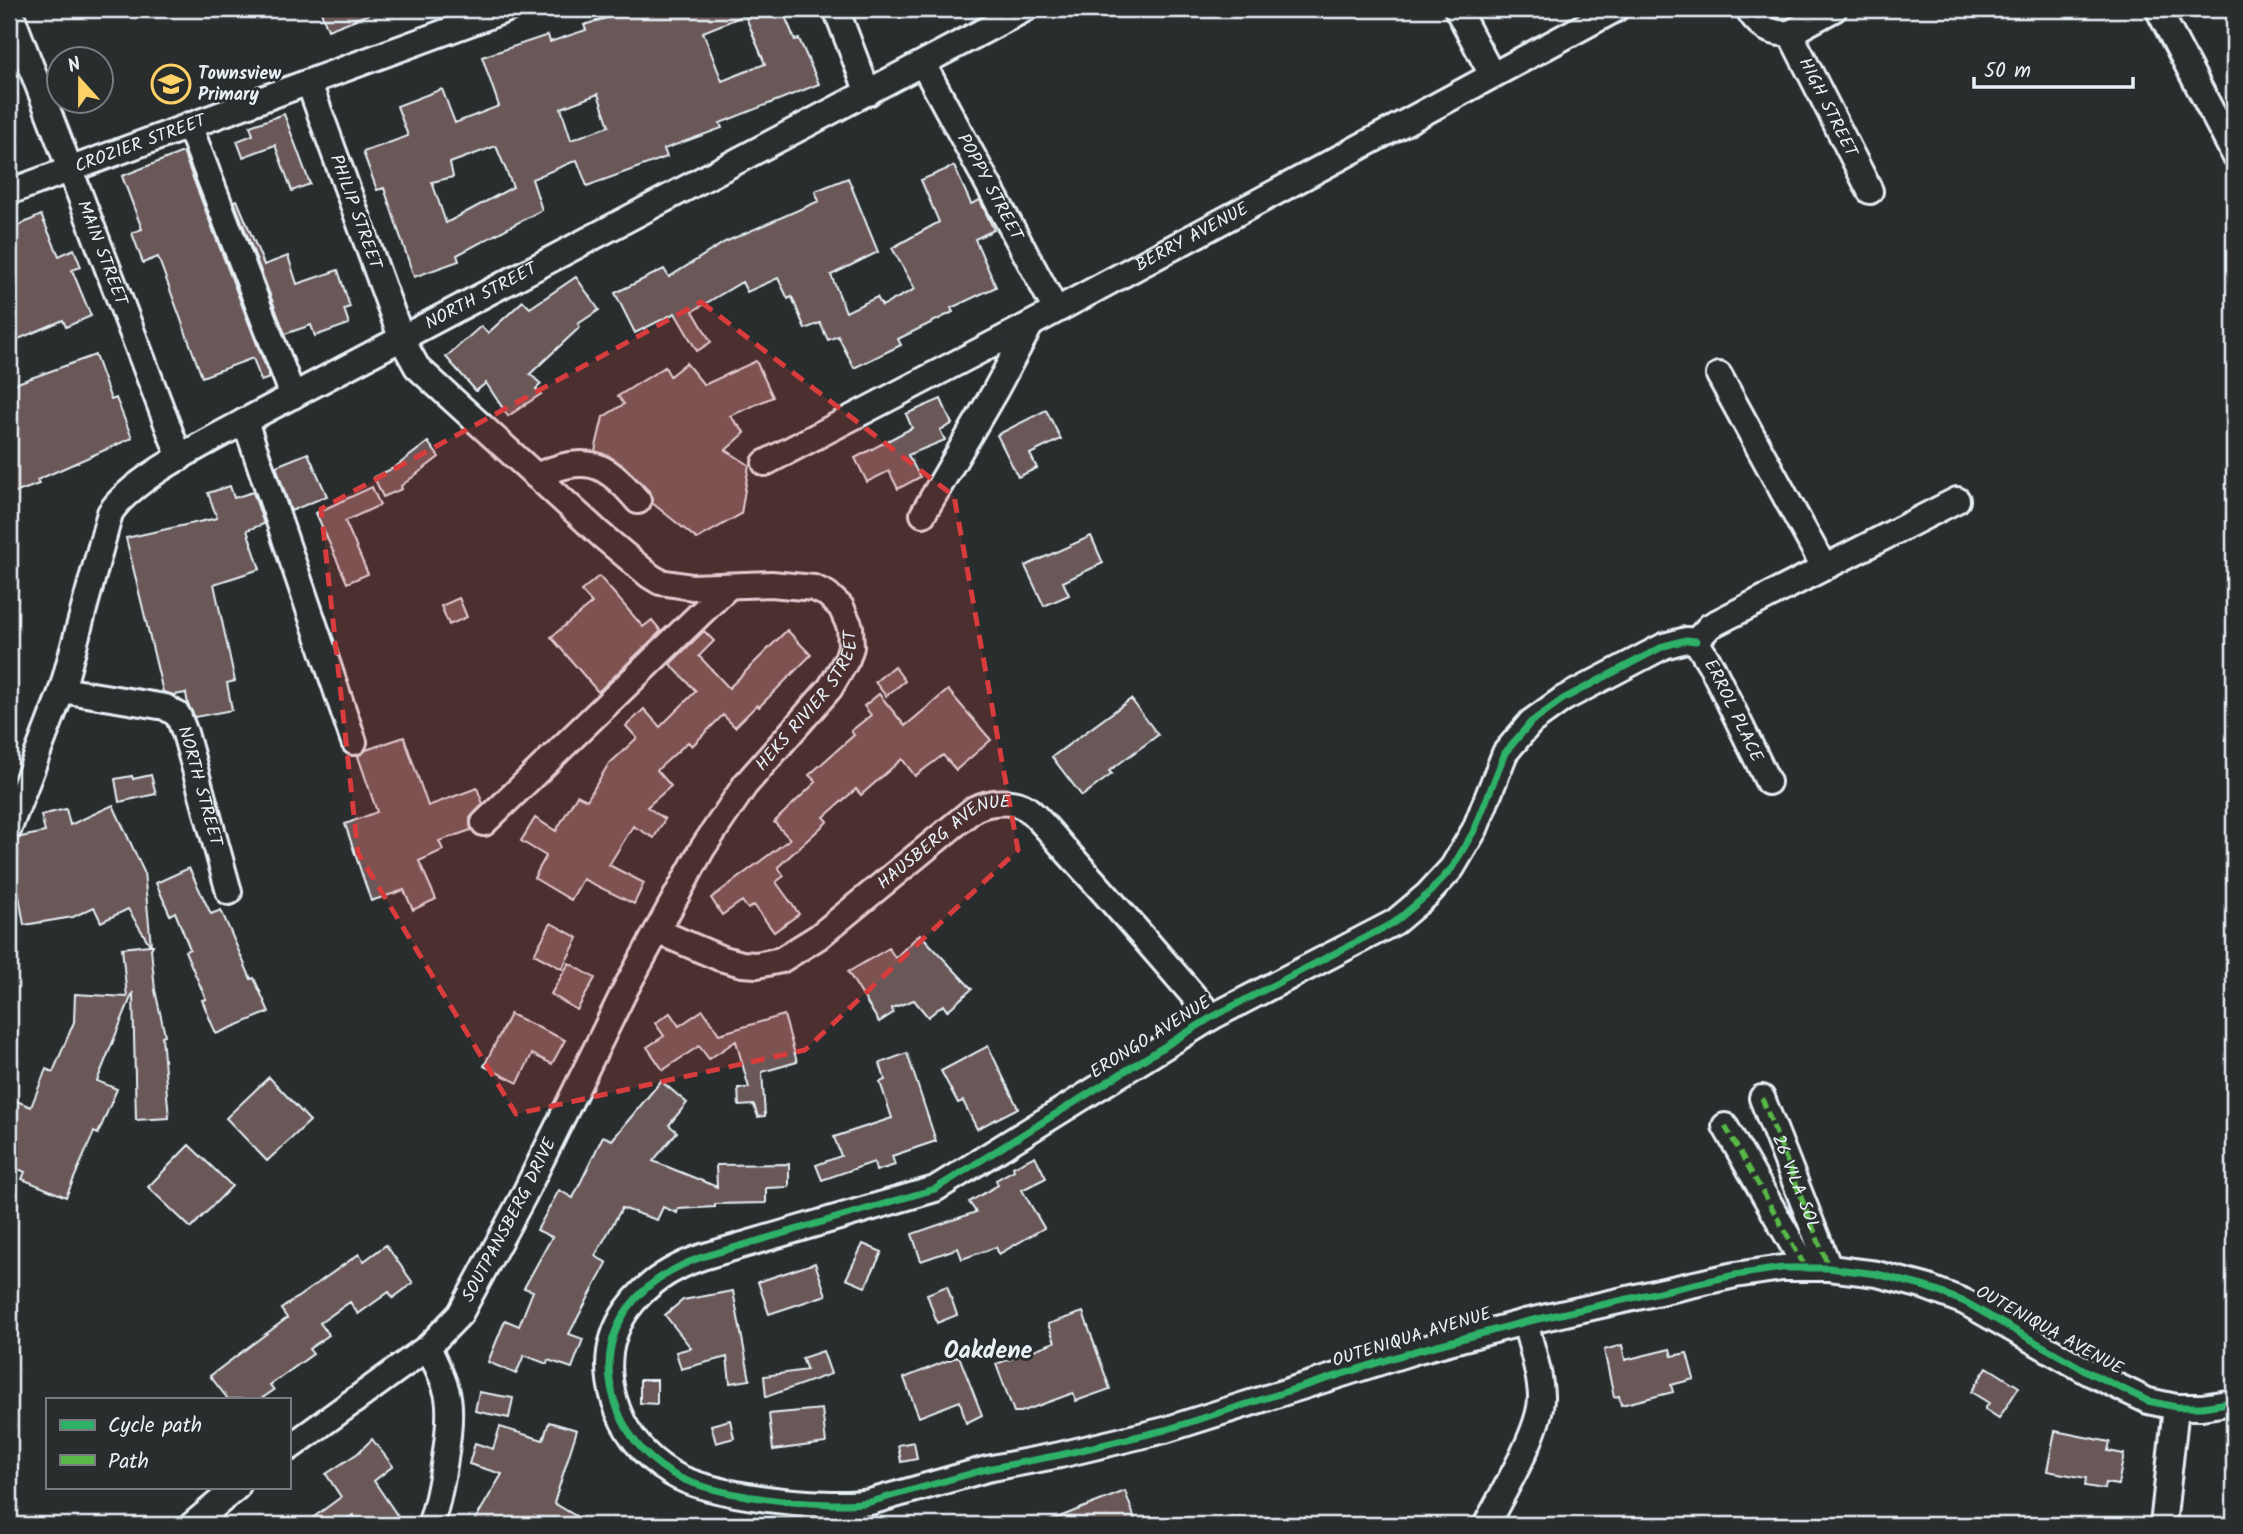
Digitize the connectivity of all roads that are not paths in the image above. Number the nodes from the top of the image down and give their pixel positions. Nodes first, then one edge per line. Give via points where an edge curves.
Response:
1 (9, 9) edge
2 (508, 9) edge
3 (836, 9) edge
4 (1025, 9) edge
5 (1457, 9) edge
6 (1616, 9) edge
7 (1748, 9) edge
8 (1834, 9) edge
9 (2158, 9) edge
10 (982, 18) edge
11 (1790, 33) junction
12 (923, 64) junction
13 (1492, 75) junction
14 (309, 83) junction
15 (868, 93) junction
16 (189, 125) junction
17 (2234, 154) edge
18 (71, 169) junction
19 (1870, 191) dead end
20 (9, 192) edge
21 (1056, 310) junction
22 (1031, 324) junction
23 (402, 340) junction
24 (1719, 375) dead end
25 (293, 396) junction
26 (245, 422) junction
27 (180, 457) junction
28 (765, 463) dead end
29 (536, 476) junction
30 (1956, 500) dead end
31 (638, 501) dead end
32 (923, 514) dead end
33 (1824, 567) junction
34 (729, 586) junction
35 (1696, 641) junction
36 (62, 690) junction
37 (354, 742) dead end
38 (1769, 782) dead end
39 (484, 823) dead end
40 (9, 828) edge
41 (229, 892) dead end
42 (657, 931) junction
43 (1212, 1017) junction
44 (1762, 1098) dead end
45 (1725, 1126) dead end
46 (1817, 1268) junction
47 (1525, 1322) junction
48 (428, 1347) junction
49 (2234, 1402) edge
50 (617, 1407) joint
51 (2176, 1407) junction
52 (290, 1447) edge
53 (236, 1488) edge
54 (191, 1525) edge
55 (430, 1525) edge
56 (1486, 1525) edge
57 (2163, 1525) edge

1 - 18 street, MAIN STREET
2 - 14 street, CROZIER STREET
3 - 15 street
4 - 10 street, NORTH STREET
5 - 13 street
6 - 13 street, BERRY AVENUE
7 - 11 street via 1764,29
8 - 11 street
9 - 17 street
10 - 12 street, NORTH STREET
11 - 19 street, HIGH STREET
12 - 15 street, NORTH STREET
12 - 21 street, POPPY STREET
13 - 21 street, BERRY AVENUE
14 - 16 street, CROZIER STREET
14 - 23 street, PHILIP STREET
15 - 23 street, NORTH STREET
16 - 18 street, CROZIER STREET
16 - 25 street
18 - 20 street, CROZIER STREET
18 - 27 street, MAIN STREET
21 - 22 street, BERRY AVENUE
22 - 28 street, BERRY AVENUE
22 - 32 street
23 - 25 street, NORTH STREET
23 - 29 street, HEKS RIVIER STREET via 417,367
24 - 33 street
25 - 26 street, NORTH STREET
26 - 27 street, NORTH STREET
26 - 37 street
27 - 36 street, NORTH STREET via 123,496 110,513
29 - 31 street via 566,466 597,465
29 - 34 street, HEKS RIVIER STREET via 660,582
30 - 33 street
33 - 35 street via 1710,626
34 - 39 street
34 - 42 street, HEKS RIVIER STREET via 804,586 827,594 841,607 851,647 830,688 725,812
35 - 38 street, ERROL PLACE
35 - 43 street, ERONGO AVENUE via 1664,646 1563,699 1523,729 1506,752 1475,829 1452,868 1411,911 1366,939
36 - 40 street, NORTH STREET
36 - 41 street, NORTH STREET via 165,706 177,715
42 - 43 street, HAUSBERG AVENUE via 742,964 781,960 818,937 974,809 984,804 1016,804 1026,808 1071,856
42 - 48 street, SOUTPANSBERG DRIVE via 470,1297 450,1327
43 - 50 street, ERONGO AVENUE via 935,1189 702,1257 657,1279 631,1303 613,1338 608,1371
44 - 46 street, 26 VILA SOL
45 - 46 street
46 - 47 street, OUTENIQUA AVENUE via 1759,1271
46 - 51 street, OUTENIQUA AVENUE via 1877,1275 1952,1297 2130,1394
47 - 50 street, OUTENIQUA AVENUE via 1124,1441 841,1506 728,1492 686,1481 642,1450
47 - 56 street via 1539,1379 1540,1410
48 - 52 street, SOUTPANSBERG DRIVE
48 - 55 street via 449,1408
49 - 51 street, OUTENIQUA AVENUE
51 - 57 street
53 - 54 street

